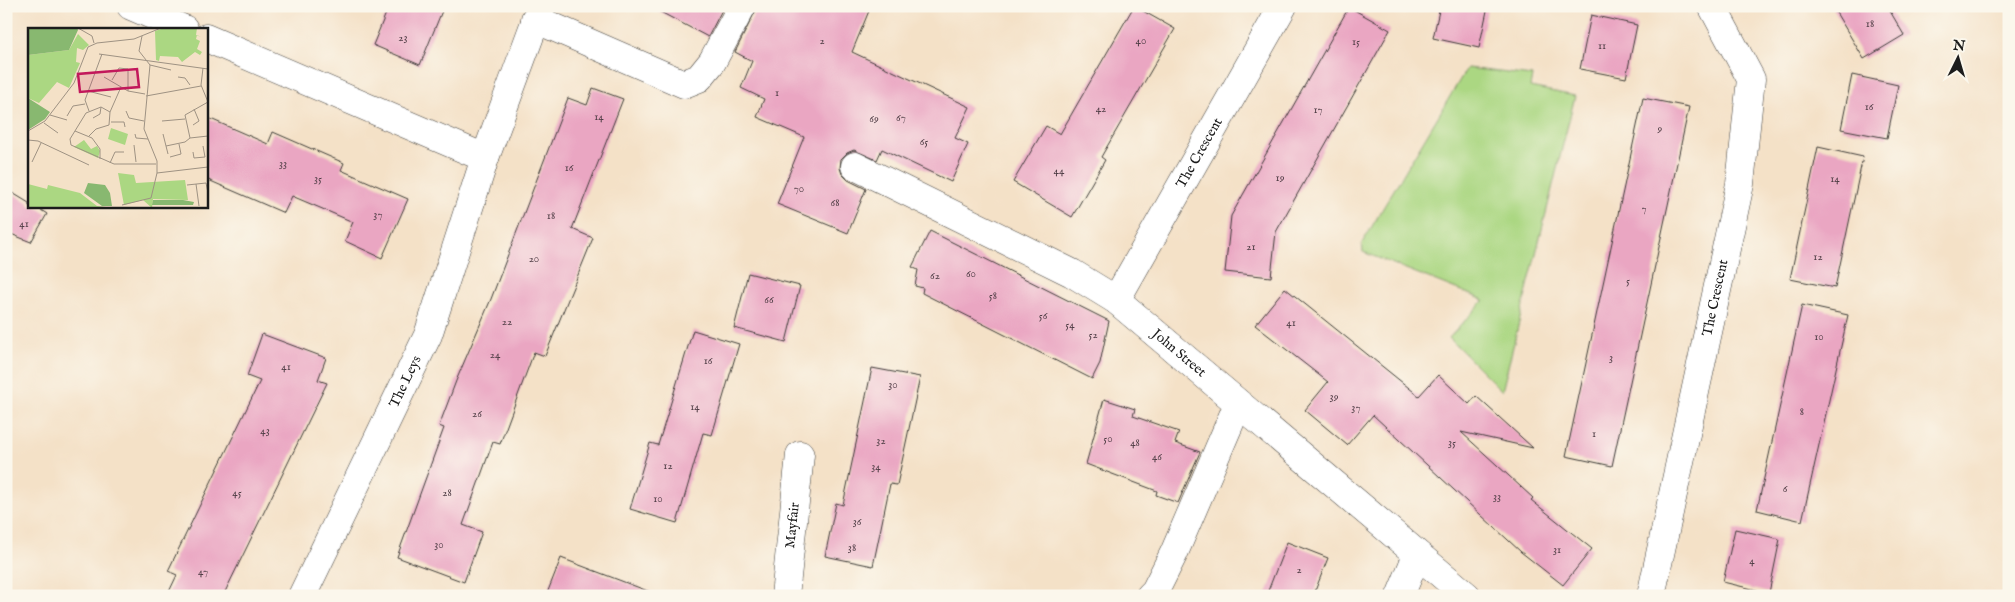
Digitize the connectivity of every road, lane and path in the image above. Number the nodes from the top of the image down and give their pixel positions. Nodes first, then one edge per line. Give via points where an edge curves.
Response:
1 (131, 6) edge
2 (742, 6) edge
3 (1283, 6) edge
4 (1712, 6) edge
5 (538, 13) edge
6 (182, 28) edge
7 (208, 39) edge
8 (484, 158) junction
9 (855, 166) dead end
10 (1116, 300) junction
11 (1238, 404) junction
12 (800, 455) dead end
13 (1417, 555) junction
14 (302, 596) edge
15 (785, 596) edge
16 (1150, 596) edge
17 (1400, 596) edge
18 (1467, 596) edge
19 (1651, 596) edge

1 - 6 street
2 - 5 street, The Leys via 712,62 699,78 684,84
3 - 10 street, The Crescent
4 - 19 street, The Crescent via 1751,78 1742,174
5 - 8 street, The Leys
7 - 8 street
8 - 14 street, The Leys via 428,335
9 - 10 street, John Street via 1072,273
10 - 11 street, John Street
11 - 13 street, John Street
11 - 16 street via 1174,554
12 - 15 street, Mayfair
13 - 17 street
13 - 18 street, John Street

